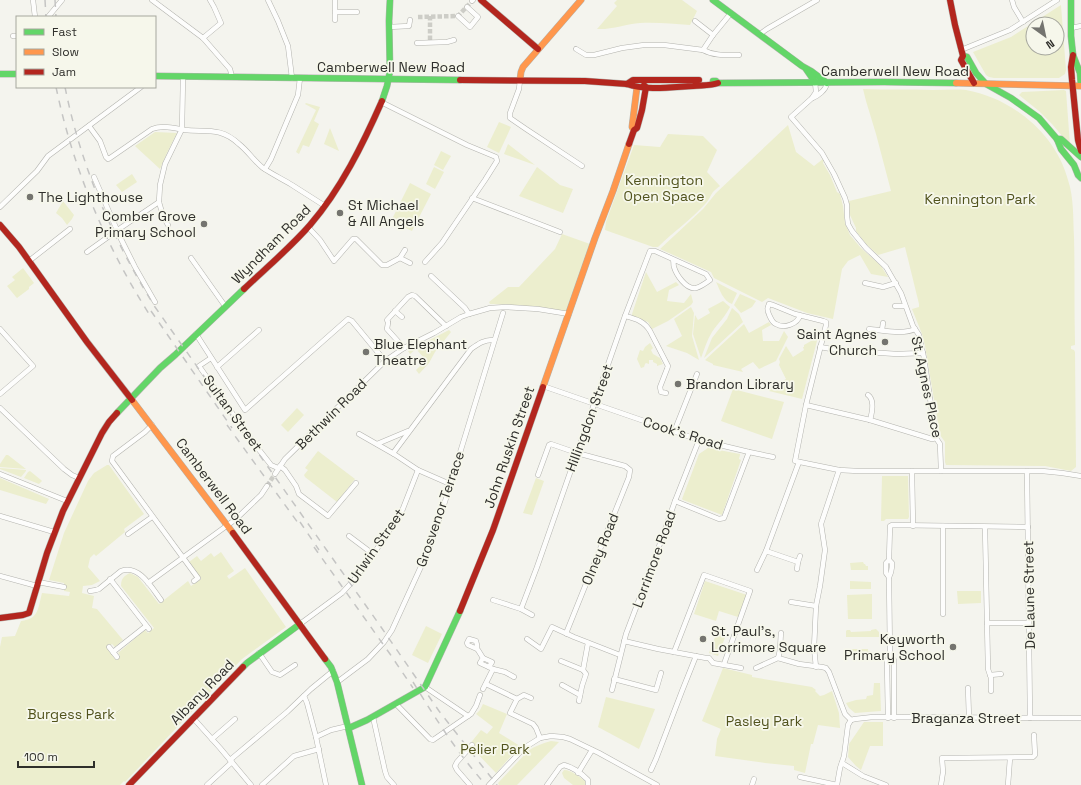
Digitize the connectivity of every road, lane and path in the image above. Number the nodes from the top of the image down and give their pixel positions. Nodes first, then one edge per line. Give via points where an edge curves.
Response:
1 (33, 0) edge
2 (62, 0) edge
3 (153, 0) edge
4 (210, 0) edge
5 (268, 0) edge
6 (335, 0) edge
7 (390, 0) edge
8 (481, 0) edge
9 (581, 0) edge
10 (713, 0) edge
11 (817, 0) edge
12 (950, 0) edge
13 (1012, 0) edge
14 (1057, 0) edge
15 (1071, 0) edge
16 (467, 7) dead end
17 (335, 12) junction
18 (357, 12) dead end
19 (731, 13) junction
20 (35, 16) edge
21 (49, 16) edge
22 (458, 16) dead end
23 (335, 20) dead end
24 (410, 20) dead end
25 (695, 21) dead end
26 (1023, 22) junction
27 (1081, 26) edge
28 (389, 27) junction
29 (1071, 28) junction
30 (714, 34) junction
31 (760, 34) junction
32 (203, 38) junction
33 (454, 40) dead end
34 (417, 43) dead end
35 (538, 48) junction
36 (576, 49) dead end
37 (703, 50) junction
38 (962, 53) junction
39 (738, 55) dead end
40 (1074, 55) junction
41 (806, 69) junction
42 (0, 74) edge
43 (16, 74) edge
44 (156, 76) edge
45 (183, 77) junction
46 (232, 77) junction
47 (292, 78) junction
48 (300, 78) junction
49 (388, 79) junction
50 (520, 80) junction
51 (641, 80) junction
52 (718, 82) junction
53 (815, 82) junction
54 (827, 83) junction
55 (627, 84) junction
56 (974, 84) junction
57 (986, 84) junction
58 (1072, 85) junction
59 (1081, 86) edge
60 (637, 87) junction
61 (646, 87) junction
62 (140, 88) edge
63 (811, 99) junction
64 (381, 102) junction
65 (89, 126) junction
66 (182, 129) junction
67 (634, 130) junction
68 (1057, 139) junction
69 (1081, 151) edge
70 (1081, 158) edge
71 (582, 166) dead end
72 (265, 168) junction
73 (94, 177) dead end
74 (1081, 178) edge
75 (472, 198) junction
76 (160, 202) junction
77 (325, 206) junction
78 (0, 207) edge
79 (168, 224) dead end
80 (0, 225) edge
81 (308, 227) junction
82 (70, 229) dead end
83 (118, 230) junction
84 (560, 232) dead end
85 (405, 250) dead end
86 (87, 252) dead end
87 (192, 258) dead end
88 (400, 258) junction
89 (673, 260) junction
90 (29, 261) junction
91 (425, 262) dead end
92 (410, 263) dead end
93 (431, 276) dead end
94 (865, 283) dead end
95 (896, 283) junction
96 (155, 302) dead end
97 (225, 306) junction
98 (895, 306) dead end
99 (905, 306) junction
100 (396, 311) junction
101 (469, 314) junction
102 (503, 314) dead end
103 (569, 314) junction
104 (800, 315) junction
105 (626, 316) junction
106 (402, 317) dead end
107 (883, 323) dead end
108 (446, 326) junction
109 (0, 328) edge
110 (869, 329) dead end
111 (915, 329) junction
112 (259, 330) dead end
113 (882, 330) junction
114 (196, 334) junction
115 (494, 340) junction
116 (820, 347) junction
117 (404, 348) junction
118 (923, 353) junction
119 (211, 358) junction
120 (385, 361) junction
121 (217, 367) junction
122 (697, 374) dead end
123 (543, 386) junction
124 (666, 393) dead end
125 (0, 394) edge
126 (868, 395) dead end
127 (131, 398) junction
128 (594, 404) junction
129 (806, 405) junction
130 (0, 408) edge
131 (870, 420) junction
132 (152, 425) junction
133 (410, 430) junction
134 (674, 432) junction
135 (359, 434) dead end
136 (936, 438) junction
137 (699, 440) junction
138 (377, 444) junction
139 (749, 452) junction
140 (577, 453) junction
141 (394, 454) junction
142 (773, 457) dead end
143 (797, 462) junction
144 (279, 467) junction
145 (418, 470) junction
146 (839, 470) junction
147 (912, 471) junction
148 (942, 471) junction
149 (1027, 471) junction
150 (0, 474) edge
151 (275, 474) tunnel mouth
152 (538, 475) dead end
153 (1081, 476) edge
154 (79, 478) junction
155 (356, 483) dead end
156 (450, 484) junction
157 (267, 486) tunnel mouth
158 (67, 501) junction
159 (675, 501) junction
160 (0, 516) edge
161 (152, 517) junction
162 (228, 525) junction
163 (913, 526) junction
164 (944, 526) junction
165 (986, 527) junction
166 (1028, 527) junction
167 (54, 532) junction
168 (128, 534) dead end
169 (349, 536) dead end
170 (766, 551) junction
171 (373, 554) junction
172 (800, 556) dead end
173 (183, 558) junction
174 (798, 562) junction
175 (796, 569) dead end
176 (757, 570) dead end
177 (0, 576) edge
178 (110, 579) junction
179 (194, 581) dead end
180 (148, 583) junction
181 (38, 584) junction
182 (64, 587) dead end
183 (90, 591) dead end
184 (161, 600) dead end
185 (493, 600) dead end
186 (792, 602) dead end
187 (816, 606) junction
188 (521, 609) junction
189 (943, 614) dead end
190 (532, 615) dead end
191 (0, 618) edge
192 (987, 623) junction
193 (1029, 623) junction
194 (300, 624) junction
195 (781, 633) dead end
196 (567, 634) junction
197 (527, 640) dead end
198 (624, 641) junction
199 (588, 643) junction
200 (109, 647) dead end
201 (477, 650) dead end
202 (113, 652) junction
203 (674, 652) junction
204 (259, 653) junction
205 (620, 655) junction
206 (696, 656) junction
207 (117, 657) dead end
208 (890, 657) junction
209 (778, 658) junction
210 (561, 661) dead end
211 (724, 664) junction
212 (295, 665) dead end
213 (816, 667) junction
214 (491, 668) junction
215 (742, 668) dead end
216 (756, 668) dead end
217 (583, 670) junction
218 (333, 671) junction
219 (661, 673) dead end
220 (1001, 674) dead end
221 (990, 675) junction
222 (514, 677) dead end
223 (614, 679) junction
224 (337, 682) junction
225 (486, 684) junction
226 (562, 685) dead end
227 (425, 687) junction
228 (968, 688) dead end
229 (483, 689) dead end
230 (612, 690) dead end
231 (991, 691) dead end
232 (480, 695) dead end
233 (580, 695) junction
234 (304, 696) junction
235 (530, 698) dead end
236 (517, 699) junction
237 (579, 701) dead end
238 (396, 704) junction
239 (468, 716) junction
240 (373, 717) junction
241 (888, 718) junction
242 (894, 718) junction
243 (969, 718) junction
244 (1030, 718) junction
245 (1081, 718) edge
246 (194, 719) junction
247 (235, 719) dead end
248 (851, 720) junction
249 (348, 727) junction
250 (1034, 735) dead end
251 (316, 738) junction
252 (540, 738) junction
253 (212, 739) junction
254 (472, 745) dead end
255 (319, 749) junction
256 (592, 750) junction
257 (1010, 758) junction
258 (231, 761) junction
259 (842, 763) junction
260 (651, 770) dead end
261 (578, 773) junction
262 (754, 779) dead end
263 (879, 784) edge
264 (129, 785) edge
265 (207, 785) edge
266 (251, 785) edge
267 (262, 785) edge
268 (326, 785) edge
269 (362, 785) edge
270 (394, 785) edge
271 (470, 785) edge
272 (490, 785) edge
273 (547, 785) edge
274 (588, 785) edge
275 (657, 785) edge
276 (752, 785) edge
277 (802, 785) edge
278 (837, 785) edge
279 (886, 785) edge
280 (941, 785) edge
281 (1008, 785) edge

1 - 20 street
2 - 21 street
3 - 32 street
4 - 32 street via 221,23
5 - 47 street via 288,46
6 - 17 street
7 - 28 main road, Wyndham Road
8 - 35 main road
9 - 35 main road
10 - 19 main road
11 - 31 street
12 - 38 main road
13 - 26 street
14 - 26 street
15 - 29 main road
16 - 22 street via 478,17 470,26
17 - 18 street
17 - 23 street
19 - 30 street
19 - 31 main road
24 - 28 street via 410,26
25 - 30 street
26 - 38 street
27 - 29 street
28 - 49 main road, Wyndham Road
29 - 40 main road
30 - 37 street
31 - 41 main road
32 - 46 street via 230,69
33 - 34 street
35 - 50 main road via 521,70
36 - 37 street via 586,55 644,45
37 - 39 street via 717,55
38 - 56 main road via 961,60
38 - 57 main road
40 - 58 main road via 1071,67
40 - 59 main road
41 - 53 main road
41 - 54 main road
42 - 43 main road
44 - 45 main road, Camberwell New Road
45 - 46 main road, Camberwell New Road
45 - 66 street
46 - 47 main road, Camberwell New Road
47 - 48 main road, Camberwell New Road
48 - 49 main road, Camberwell New Road
48 - 72 street via 298,95
49 - 50 main road, Camberwell New Road
49 - 64 main road, Wyndham Road
50 - 55 main road, Camberwell New Road
50 - 71 street via 510,118
51 - 52 main road, Camberwell New Road
51 - 55 main road, Camberwell New Road via 633,80
51 - 61 main road
52 - 53 main road, Camberwell New Road
52 - 61 main road, Camberwell New Road
53 - 54 main road, Camberwell New Road
53 - 63 street via 816,92
54 - 56 main road, Camberwell New Road
54 - 63 street via 826,88
55 - 60 main road, Camberwell New Road
56 - 57 main road, Camberwell New Road
57 - 58 main road, Camberwell New Road
57 - 68 main road via 1031,111
58 - 59 main road, Camberwell New Road
58 - 69 main road
60 - 61 main road, Camberwell New Road
60 - 67 main road, John Ruskin Street via 632,127
61 - 67 main road, John Ruskin Street via 638,128
62 - 65 street
63 - 95 street, St. Agnes Place via 792,118 824,155 845,198 848,224 852,231 886,267
64 - 75 street via 496,158 497,161
64 - 77 main road, Wyndham Road via 352,162
65 - 66 street via 100,141 108,159 152,128
65 - 78 street via 48,156 37,171
66 - 72 street via 227,135
66 - 76 street via 164,164
67 - 103 main road, John Ruskin Street
68 - 70 main road
68 - 74 main road
72 - 77 street
73 - 83 street
75 - 84 street
75 - 91 street via 442,243
76 - 79 street
76 - 83 street
77 - 81 main road, Wyndham Road
80 - 90 main road, Camberwell Road
81 - 88 street via 334,260 354,239 382,266
81 - 97 main road, Wyndham Road
82 - 90 street
83 - 86 street
83 - 96 street
85 - 88 street
87 - 97 street
88 - 92 street
89 - 89 street, Hillingdon Street via 682,283 696,288 710,280 706,274
89 - 105 street, Hillingdon Street via 650,251
90 - 127 main road, Camberwell Road
93 - 101 street
94 - 95 street via 883,287
95 - 99 street, St. Agnes Place
97 - 114 main road, Wyndham Road
98 - 99 street
99 - 111 street, St. Agnes Place
100 - 106 street
100 - 108 street via 408,297 414,295
100 - 117 street via 388,320 387,329
101 - 103 street, Bethwin Road via 506,307
101 - 108 street, Bethwin Road
102 - 115 street, Grosvenor Terrace
103 - 123 main road, John Ruskin Street
104 - 104 street via 773,305 768,305 768,311 776,324 790,326
104 - 116 street via 826,322
105 - 124 street via 642,322 650,331 668,366 660,387 661,392
105 - 128 street, Hillingdon Street
107 - 113 street
108 - 117 street, Bethwin Road
109 - 125 street via 33,366
110 - 113 street
111 - 113 street
111 - 118 street, St. Agnes Place
112 - 121 street
114 - 119 street
114 - 127 main road, Wyndham Road
115 - 133 street via 484,341 471,349
115 - 156 street, Grosvenor Terrace
116 - 118 street via 900,355
116 - 129 street
117 - 120 street, Bethwin Road
118 - 136 street, St. Agnes Place
119 - 121 street
119 - 144 street, Sultan Street via 199,366 271,465
120 - 121 street, Sultan Street via 348,319 245,410
120 - 144 street, Bethwin Road
122 - 134 street
123 - 128 street, Cook's Road
123 - 227 main road, John Ruskin Street via 466,599
126 - 131 street via 872,400
127 - 132 main road, Camberwell Road
127 - 154 main road, Wyndham Road via 105,427
128 - 134 street, Cook's Road
128 - 140 street, Hillingdon Street
129 - 131 street
129 - 143 street
130 - 154 street via 64,469
131 - 136 street via 932,439
132 - 161 street via 113,456 112,460
132 - 162 main road, Camberwell Road
133 - 138 street
133 - 141 street
134 - 137 street, Cook's Road
135 - 138 street
136 - 148 street, St. Agnes Place via 940,444
137 - 139 street, Cook's Road
137 - 159 street, Lorrimore Road
138 - 141 street
139 - 142 street, Cook's Road
139 - 159 street via 723,519
140 - 152 street via 549,445
140 - 188 street, Hillingdon Street
140 - 196 street, Olney Road via 625,466 630,470
141 - 145 street
143 - 146 street
143 - 170 street
144 - 151 street, Bethwin Road
144 - 155 street via 285,470 299,494 328,516
145 - 156 street
145 - 171 street, Urlwin Street via 402,511
146 - 147 street
146 - 187 street via 821,524 825,550
147 - 148 street
147 - 163 street
148 - 149 street
149 - 153 street via 1051,471
149 - 166 street, De Laune Street
150 - 158 street
154 - 158 main road, Wyndham Road
156 - 224 street, Grosvenor Terrace via 429,549 392,630 368,659
157 - 162 street via 251,506
158 - 167 main road, Wyndham Road
159 - 198 street, Lorrimore Road
160 - 167 street
161 - 168 street
161 - 173 street
162 - 173 street
162 - 194 main road, Camberwell Road
163 - 164 street
163 - 208 street via 890,526
164 - 165 street
164 - 189 street
165 - 166 street
165 - 192 street
166 - 193 street, De Laune Street
167 - 181 main road, Wyndham Road
169 - 171 street
170 - 174 street
170 - 176 street
171 - 194 street, Urlwin Street via 345,590
172 - 174 street
173 - 179 street via 198,578
173 - 180 street
174 - 175 street
177 - 181 street
178 - 180 street via 125,569 131,569
178 - 183 street via 96,590
178 - 202 street via 148,628
180 - 184 street
181 - 182 street
181 - 191 main road, Wyndham Road via 29,613
185 - 188 street
186 - 187 street
187 - 213 street
188 - 190 street
192 - 193 street
192 - 221 street
193 - 244 street, De Laune Street
194 - 204 main road, Albany Road
194 - 218 main road, Camberwell Road
195 - 209 street via 781,650
196 - 197 street via 552,627 541,649
196 - 199 street
198 - 203 street
198 - 205 street, Lorrimore Road
199 - 205 street
199 - 217 street
200 - 202 street
201 - 214 street via 483,658 480,663
202 - 207 street
203 - 206 street
203 - 211 street via 704,575 750,591
204 - 212 street via 272,672 280,675
204 - 246 main road, Albany Road
205 - 223 street, Lorrimore Road
206 - 211 street
206 - 260 street
208 - 241 street via 887,660
208 - 242 street via 894,660
209 - 213 street
209 - 216 street
210 - 217 street
211 - 215 street
213 - 248 street via 826,668 829,672 845,714
214 - 222 street
214 - 225 street
217 - 233 street via 586,674
218 - 224 main road, Camberwell Road
218 - 234 street
219 - 223 street via 656,690
220 - 221 street
221 - 231 street
223 - 230 street, Lorrimore Road
224 - 249 main road, Camberwell Road
225 - 229 street
225 - 236 street
226 - 233 street
227 - 238 main road
227 - 239 street
228 - 243 street
232 - 239 street via 474,710
233 - 237 street
234 - 251 street
234 - 258 street
235 - 236 street via 524,695
236 - 252 street via 510,714 534,724
238 - 239 street via 431,740
238 - 240 main road
240 - 249 main road
240 - 270 street via 385,771
241 - 242 street, Braganza Street
241 - 248 street, Braganza Street
242 - 243 street, Braganza Street
243 - 244 street, Braganza Street
244 - 245 street, Braganza Street
246 - 253 street
246 - 264 main road, Albany Road
247 - 253 street
248 - 259 street
249 - 251 street via 331,730
249 - 269 main road, Camberwell Road
250 - 257 street via 1033,757
251 - 255 street
252 - 256 street via 563,737
252 - 272 street via 521,751
253 - 258 street
254 - 271 street via 455,767
255 - 267 street via 294,756
255 - 268 street
256 - 261 street
256 - 275 street
257 - 280 street via 942,758
257 - 281 street
258 - 265 street
258 - 266 street
259 - 263 street
259 - 278 street
261 - 273 street via 564,765
261 - 274 street via 587,779
262 - 276 street
263 - 279 street
277 - 278 street via 802,778

